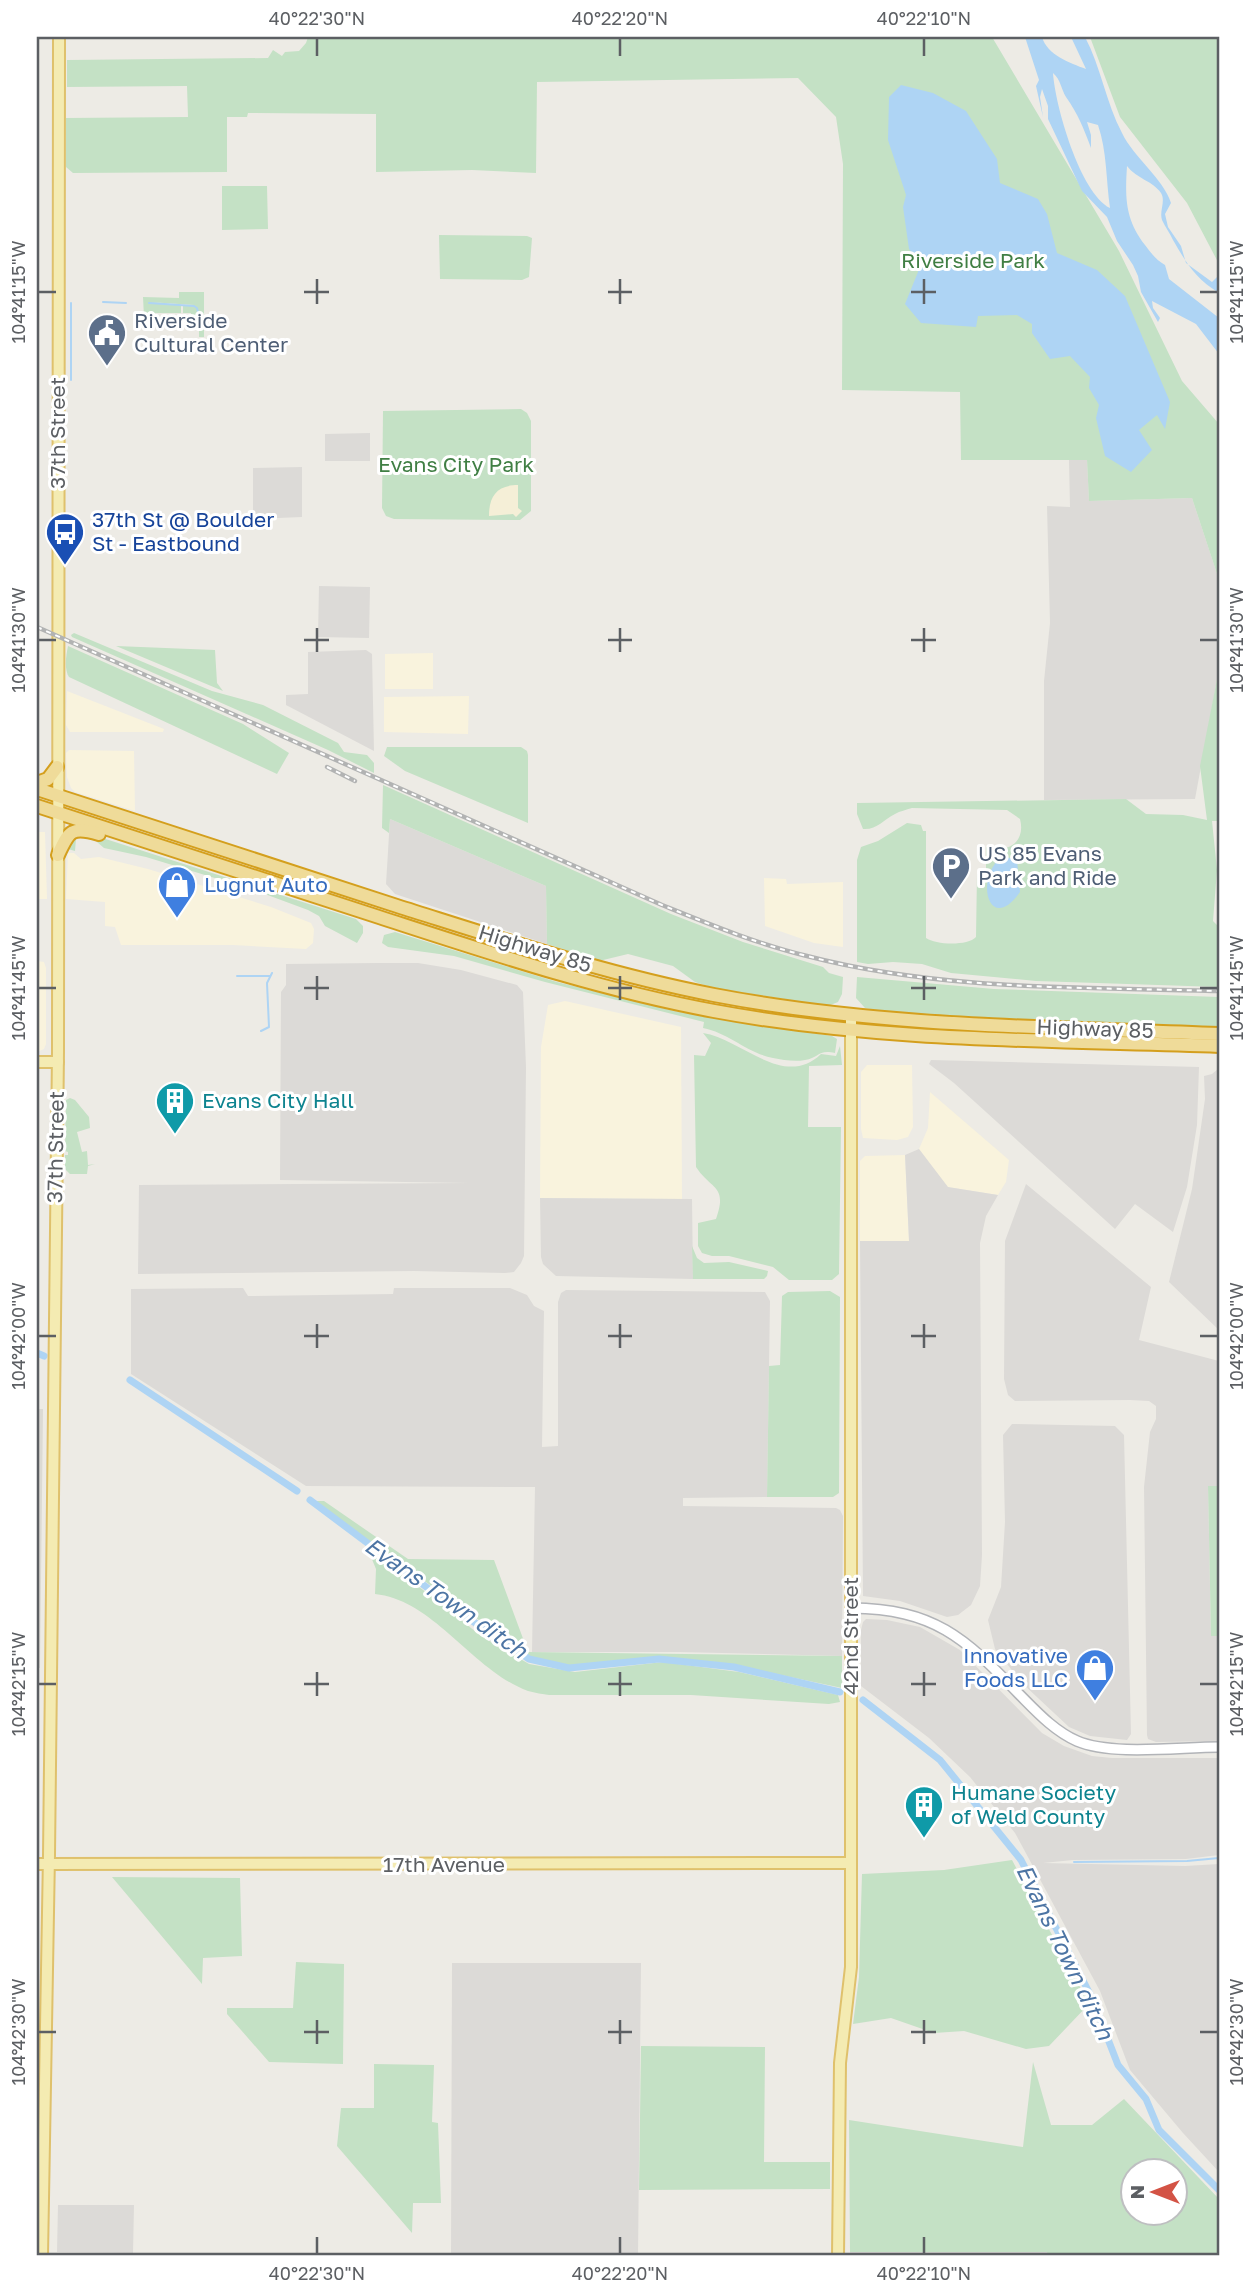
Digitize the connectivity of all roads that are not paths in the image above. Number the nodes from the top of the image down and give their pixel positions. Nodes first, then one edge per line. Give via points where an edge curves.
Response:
1 (59, 37) edge
2 (57, 767) junction
3 (37, 783) edge
4 (37, 789) edge
5 (57, 796) junction
6 (37, 806) edge
7 (58, 813) junction
8 (143, 841) junction
9 (58, 855) junction
10 (851, 1016) junction
11 (851, 1030) junction
12 (1219, 1034) edge
13 (1219, 1046) edge
14 (37, 1062) edge
15 (58, 1062) junction
16 (851, 1608) junction
17 (1219, 1747) edge
18 (851, 1863) junction
19 (43, 1864) edge
20 (41, 2256) edge
21 (838, 2256) edge

1 - 2 main road, 37th Street
2 - 3 highway via 48,779
2 - 5 main road, 37th Street
4 - 5 highway, Highway 85
5 - 7 main road, 37th Street
5 - 10 highway, Highway 85 via 578,962 714,995
6 - 7 highway, Highway 85
7 - 8 highway, Highway 85
7 - 9 main road, 37th Street
8 - 9 highway via 72,831
8 - 11 highway, Highway 85 via 565,976 713,1011
9 - 15 main road, 37th Street
10 - 11 main road, 42nd Street
10 - 12 highway, Highway 85
11 - 13 highway, Highway 85
11 - 16 main road, 42nd Street
14 - 15 main road
15 - 19 main road, 37th Street
16 - 17 street via 912,1614 950,1632 983,1656 1041,1716 1077,1741 1114,1748
16 - 18 main road, 42nd Street
18 - 19 main road, 17th Avenue
18 - 21 main road, 42nd Street via 850,1968 840,2063
19 - 20 main road, 37th Street

